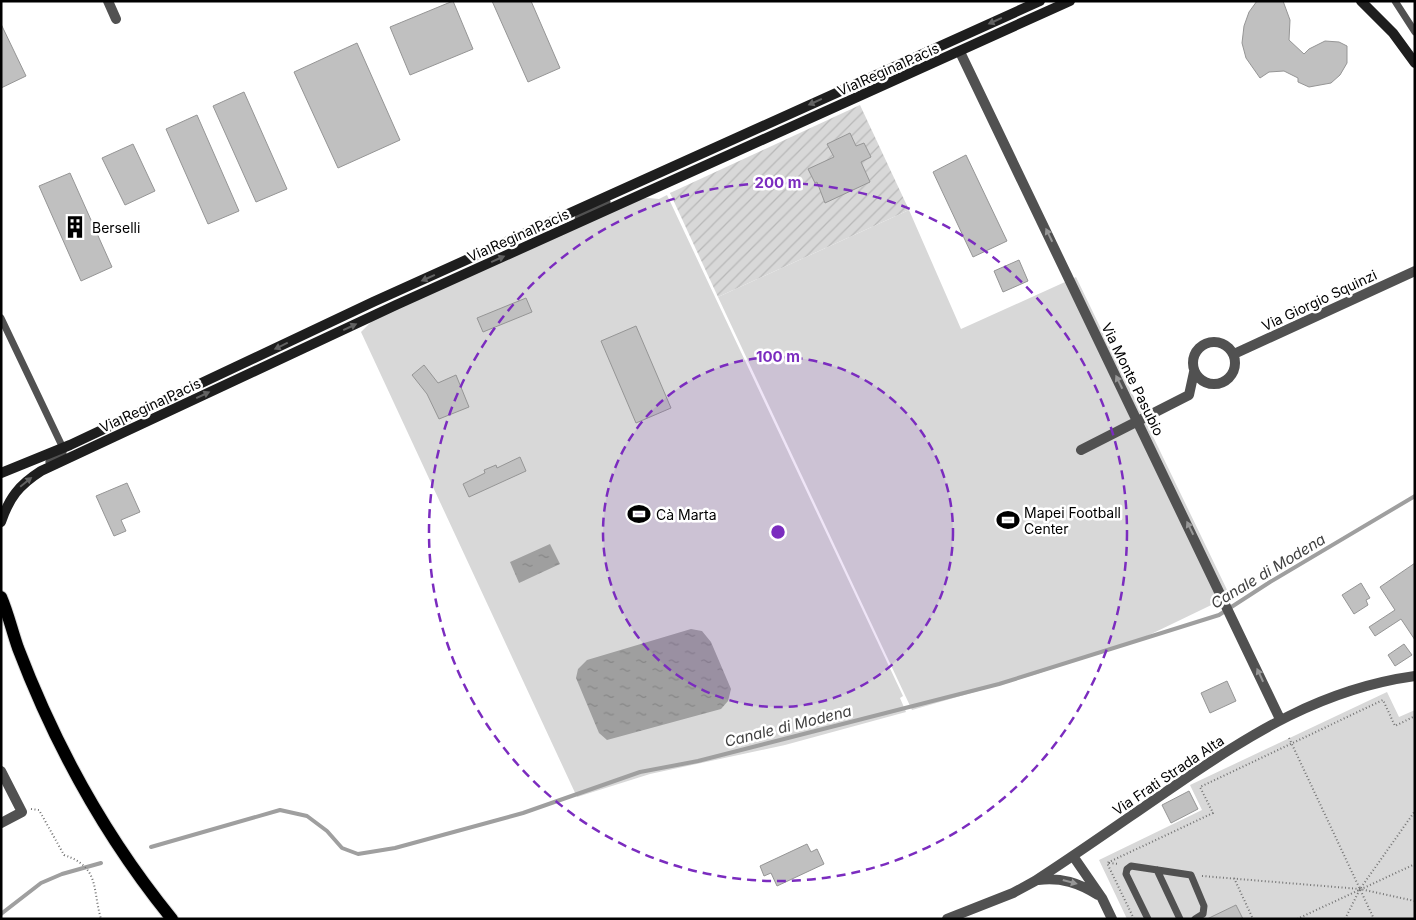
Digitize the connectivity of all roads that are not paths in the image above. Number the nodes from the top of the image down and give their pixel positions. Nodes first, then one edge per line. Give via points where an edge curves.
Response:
1 (108, 1) edge
2 (1040, 1) edge
3 (1070, 1) edge
4 (1361, 1) edge
5 (1394, 1) edge
6 (116, 19) dead end
7 (1415, 32) edge
8 (960, 52) junction
9 (1415, 63) edge
10 (684, 161) junction
11 (577, 224) junction
12 (1415, 271) edge
13 (1, 318) edge
14 (1234, 354) junction
15 (1194, 372) junction
16 (1138, 421) junction
17 (63, 448) junction
18 (1081, 450) dead end
19 (41, 471) junction
20 (1, 473) edge
21 (1, 522) edge
22 (1, 597) edge
23 (1, 617) edge
24 (17, 646) junction
25 (1415, 676) edge
26 (1280, 719) junction
27 (1, 771) edge
28 (1, 823) edge
29 (1073, 856) junction
30 (1157, 870) junction
31 (1035, 881) junction
32 (1102, 898) junction
33 (172, 919) edge
34 (946, 919) edge
35 (1112, 919) edge
36 (1148, 919) edge
37 (1180, 919) edge
38 (1195, 919) edge

1 - 6 street
2 -> 10 street, Via Regina Pacis
3 - 8 street, Via Regina Pacis
4 - 9 street via 1393,33
5 - 7 lane
8 - 11 street, Via Regina Pacis
16 -> 8 street, Via Monte Pasubio
10 - 11 lane via 680,168 578,215
10 -> 17 street, Via Regina Pacis
19 -> 11 street, Via Regina Pacis
12 - 14 street, Via Giorgio Squinzi
13 - 17 lane
14 - 15 street via 1235,369 1226,381 1219,384 1205,382
14 - 15 street via 1225,344 1206,342 1193,357
15 - 16 street via 1189,395
16 - 18 street
26 -> 16 street, Via Monte Pasubio
17 - 19 lane via 63,455
17 - 20 street, Via Regina Pacis
21 -> 19 street, Via Regina Pacis via 15,491
22 - 24 main road
23 - 24 main road
24 - 33 main road via 36,691 113,840
25 - 26 street, Via Frati Strada Alta via 1383,680
26 - 29 street, Via Frati Strada Alta via 1224,753
27 - 28 street via 22,812
29 - 31 street, Via Frati Strada Alta
29 - 32 street
30 - 36 lane via 1131,866 1126,871
30 - 37 lane
30 - 38 lane via 1191,875 1204,906 1203,914
31 -> 32 street via 1051,878 1074,882
31 - 34 street, Via Frati Strada Alta
32 - 35 street

